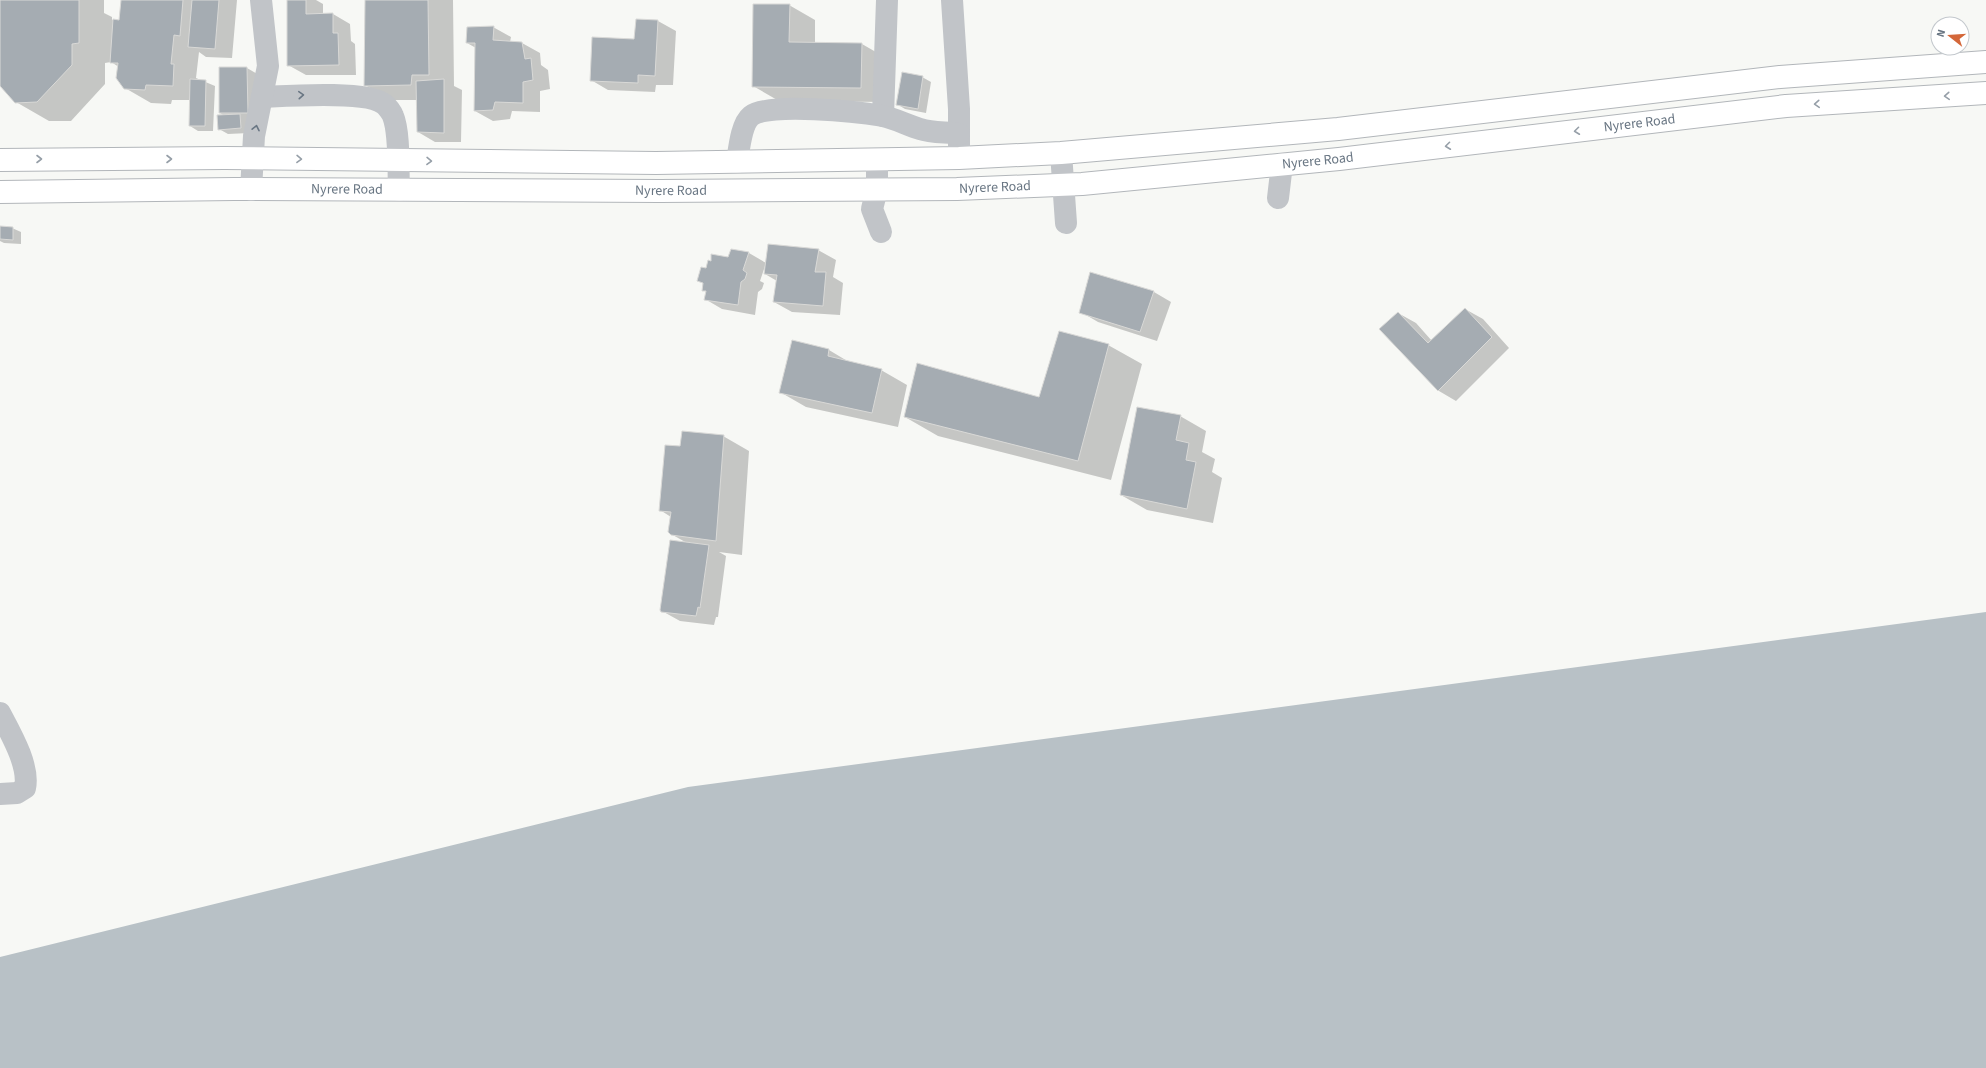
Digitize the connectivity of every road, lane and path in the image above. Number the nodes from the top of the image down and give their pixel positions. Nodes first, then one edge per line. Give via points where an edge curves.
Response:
1 (262, 0) edge
2 (887, 0) edge
3 (952, 0) edge
4 (1986, 62) edge
5 (1986, 93) edge
6 (262, 97) junction
7 (883, 116) junction
8 (959, 134) junction
9 (1061, 153) junction
10 (959, 158) junction
11 (252, 159) junction
12 (0, 160) edge
13 (397, 160) junction
14 (877, 160) junction
15 (737, 162) junction
16 (1282, 164) junction
17 (1062, 185) junction
18 (877, 189) junction
19 (251, 190) junction
20 (399, 190) junction
21 (0, 192) edge
22 (1278, 198) dead end
23 (1066, 223) dead end
24 (881, 232) dead end
25 (0, 713) edge
26 (0, 794) edge

1 - 6 street via 268,66
2 - 7 street
3 - 8 street
4 - 9 main road, Nyrere Road via 1780,77 1338,128
5 -> 16 main road, Nyrere Road via 1786,106
11 -> 6 street
6 -> 13 street via 316,94 367,99 384,104 393,116 397,137
7 - 8 street via 921,130
7 - 15 street via 790,109 763,110 750,117 742,135
8 - 10 street
9 - 10 main road, Nyrere Road
9 - 17 street
10 - 14 main road, Nyrere Road
12 -> 11 main road, Nyrere Road
11 -> 13 main road, Nyrere Road
11 - 19 street
13 -> 15 main road, Nyrere Road
13 - 20 street
14 - 15 main road, Nyrere Road
14 - 18 street
16 - 17 main road, Nyrere Road
16 - 22 street
17 - 18 main road, Nyrere Road
17 - 23 street
18 - 20 main road, Nyrere Road
18 - 24 street via 872,209
19 - 20 main road, Nyrere Road
19 - 21 main road, Nyrere Road
25 - 26 street via 19,752 27,780 25,788 17,793

